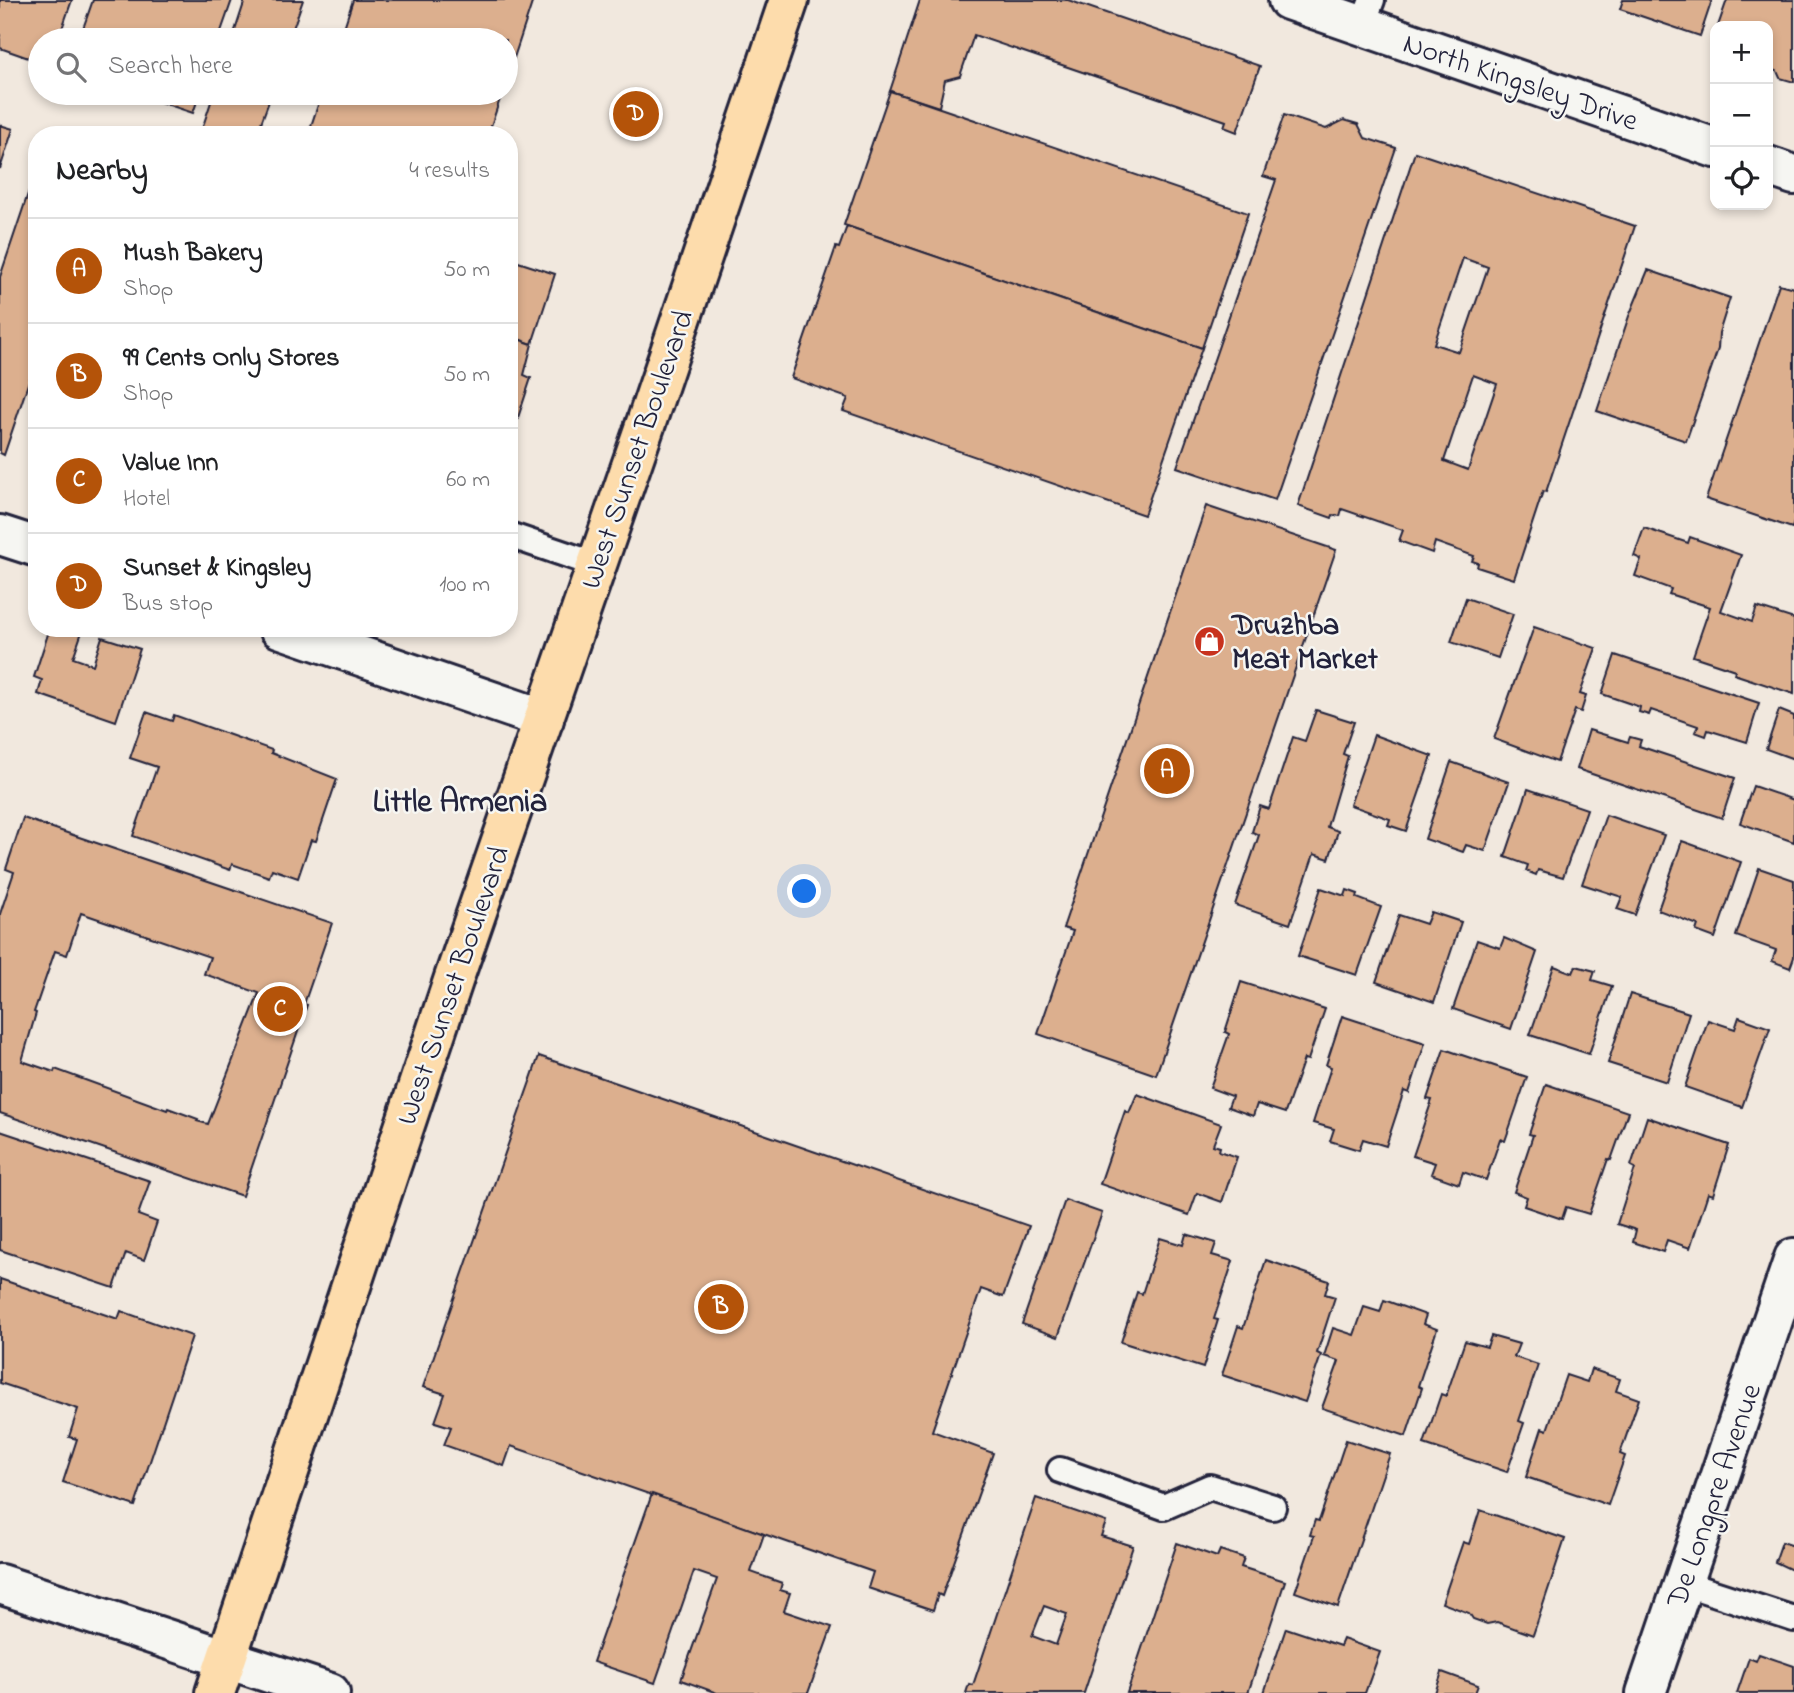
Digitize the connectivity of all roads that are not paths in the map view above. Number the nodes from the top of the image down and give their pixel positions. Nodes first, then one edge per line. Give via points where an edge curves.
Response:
1 (789, 0) edge
2 (1288, 0) edge
3 (1367, 13) edge
4 (1712, 147) edge
5 (1773, 168) edge
6 (1794, 175) edge
7 (0, 534) edge
8 (518, 539) edge
9 (28, 544) edge
10 (597, 565) junction
11 (305, 637) edge
12 (544, 719) junction
13 (1794, 1258) edge
14 (1060, 1470) dead end
15 (1273, 1507) dead end
16 (1684, 1583) junction
17 (0, 1584) edge
18 (1794, 1619) edge
19 (221, 1676) edge
20 (330, 1693) edge
21 (1646, 1693) edge

1 - 10 main road, West Sunset Boulevard
2 - 3 street, North Kingsley Drive
3 - 4 street, North Kingsley Drive
5 - 6 street
7 - 9 street
8 - 10 lane
10 - 12 main road, West Sunset Boulevard
11 - 12 street
12 - 19 main road, West Sunset Boulevard
13 - 16 street, De Longpre Avenue
14 - 15 lane via 1164,1507 1210,1487
16 - 18 lane
16 - 21 street, De Longpre Avenue
17 - 19 street
19 - 20 street

